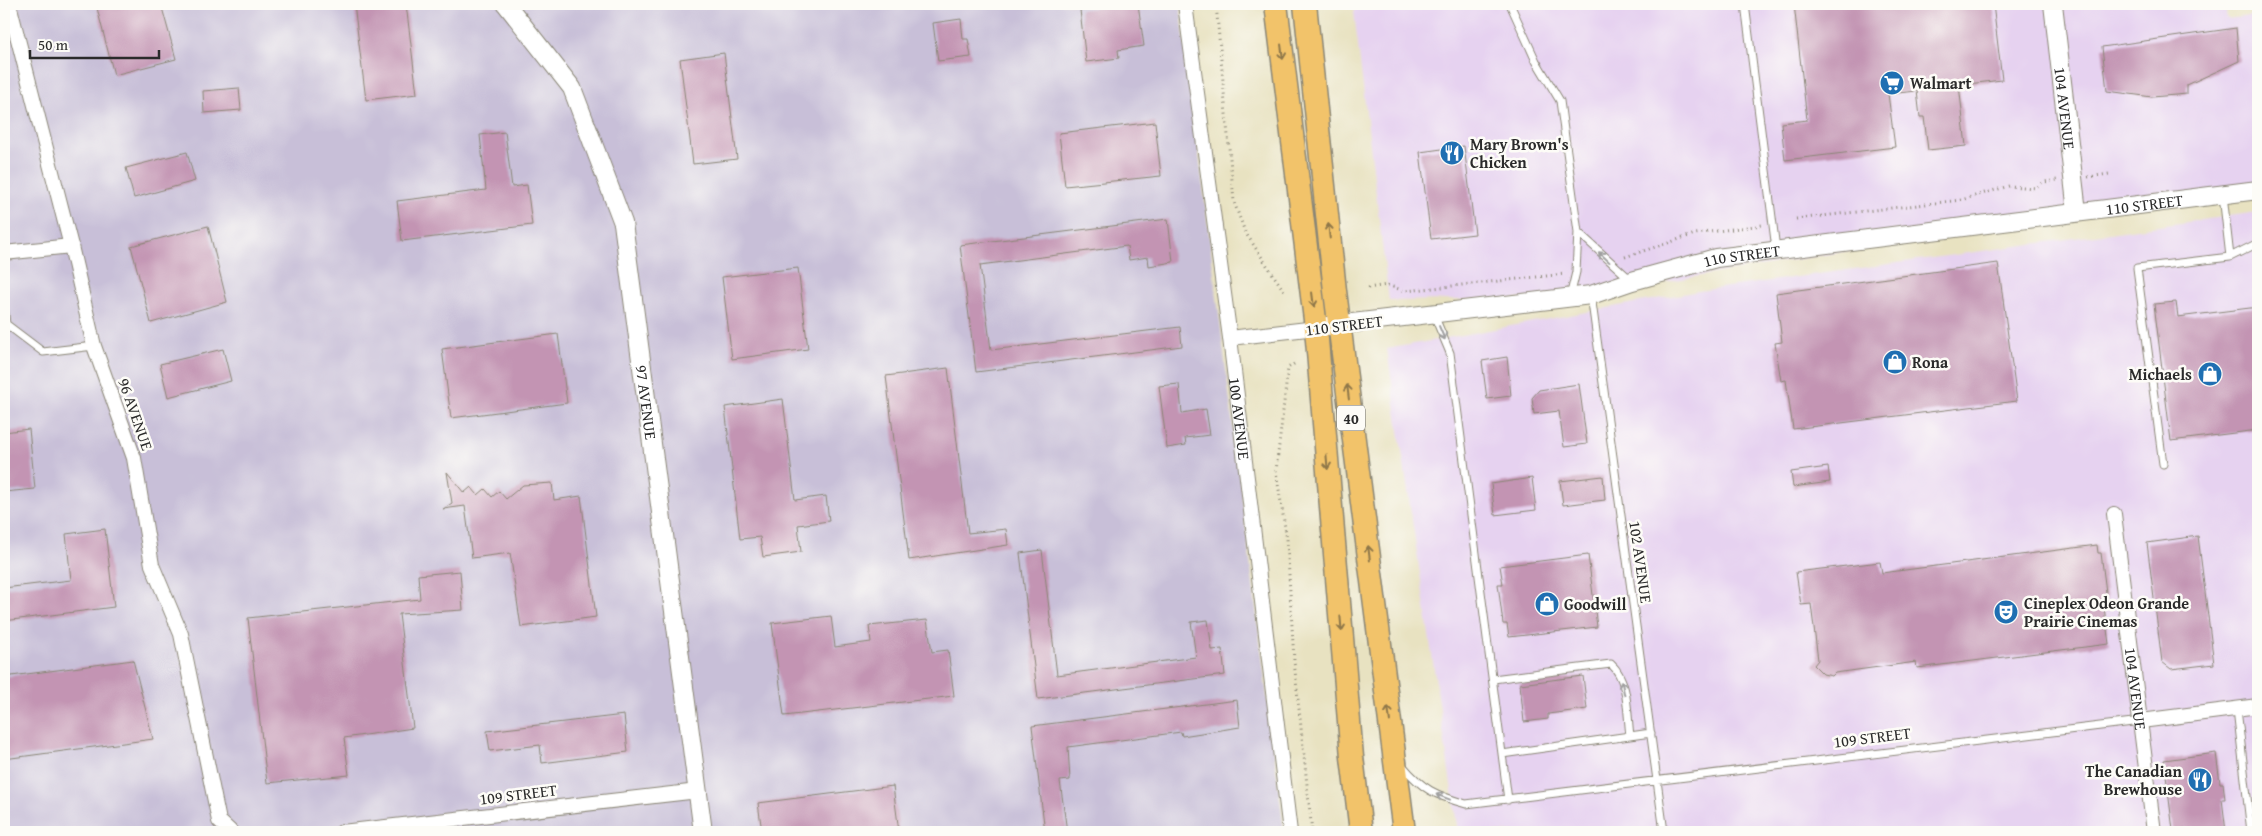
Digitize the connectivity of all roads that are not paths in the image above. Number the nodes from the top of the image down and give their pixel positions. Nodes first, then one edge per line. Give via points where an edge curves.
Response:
1 (9, 4) edge
2 (506, 4) edge
3 (1185, 4) edge
4 (1276, 4) edge
5 (1305, 4) edge
6 (1510, 4) edge
7 (1745, 4) edge
8 (2054, 4) edge
9 (2258, 190) edge
10 (2222, 194) junction
11 (2077, 212) junction
12 (1578, 232) junction
13 (2258, 243) edge
14 (71, 246) junction
15 (1776, 250) junction
16 (4, 253) edge
17 (2230, 257) junction
18 (1632, 281) junction
19 (1591, 295) junction
20 (1570, 298) junction
21 (4, 306) edge
22 (1434, 314) junction
23 (1340, 324) junction
24 (1316, 328) junction
25 (1230, 338) junction
26 (94, 346) junction
27 (2163, 464) dead end
28 (2114, 514) dead end
29 (1493, 679) junction
30 (2258, 706) edge
31 (2237, 709) junction
32 (2141, 721) junction
33 (1651, 733) junction
34 (1630, 736) junction
35 (1394, 754) junction
36 (1502, 754) junction
37 (1352, 757) junction
38 (1657, 781) junction
39 (698, 791) junction
40 (1508, 800) junction
41 (231, 832) edge
42 (342, 832) edge
43 (703, 832) edge
44 (1290, 832) edge
45 (1361, 832) edge
46 (1366, 832) edge
47 (1404, 832) edge
48 (1664, 832) edge
49 (2154, 832) edge
50 (2251, 832) edge

1 - 14 street, 96 AVENUE
2 - 39 street, 97 AVENUE via 572,88 623,223
3 - 25 street, 100 AVENUE
4 -> 24 main road, 40
23 -> 5 main road, 40
6 - 12 lane via 1536,61 1560,101
7 - 15 lane
8 - 11 street, 104 AVENUE
9 - 10 street, 110 STREET
10 - 11 street, 110 STREET
10 - 17 lane
11 - 15 street, 110 STREET
18 -> 12 lane
12 - 20 lane via 1576,272
13 - 17 lane
14 - 16 street
14 - 26 street, 96 AVENUE
15 - 18 street, 110 STREET via 1716,258
17 - 27 lane via 2138,268
18 - 19 street, 110 STREET
19 - 20 street, 110 STREET
19 - 33 lane, 102 AVENUE
20 - 22 street, 110 STREET
21 - 26 lane via 6,324 43,352
22 - 23 street, 110 STREET
22 -> 29 lane via 1450,352
23 - 24 street, 110 STREET
35 -> 23 main road, 40
24 - 25 street, 110 STREET
24 -> 37 main road, 40
25 - 44 street, 100 AVENUE
26 - 41 street, 96 AVENUE via 134,458 152,565 181,634 219,821
28 - 32 street, 104 AVENUE
34 -> 29 lane via 1623,686 1619,671 1612,664
29 - 36 lane
30 - 31 street, 109 STREET
31 - 32 street, 109 STREET
31 - 50 lane
32 - 38 lane, 109 STREET
32 - 49 street, 104 AVENUE
33 - 34 lane
33 - 38 lane, 102 AVENUE
34 - 36 lane
40 -> 35 lane, 109 STREET via 1466,804 1441,797 1424,788
35 - 47 main road, 40
36 - 40 lane
37 - 45 main road, 40
37 - 46 main road
38 - 40 lane, 109 STREET
38 - 48 lane, 102 AVENUE
39 - 42 street, 109 STREET
39 - 43 street, 97 AVENUE

